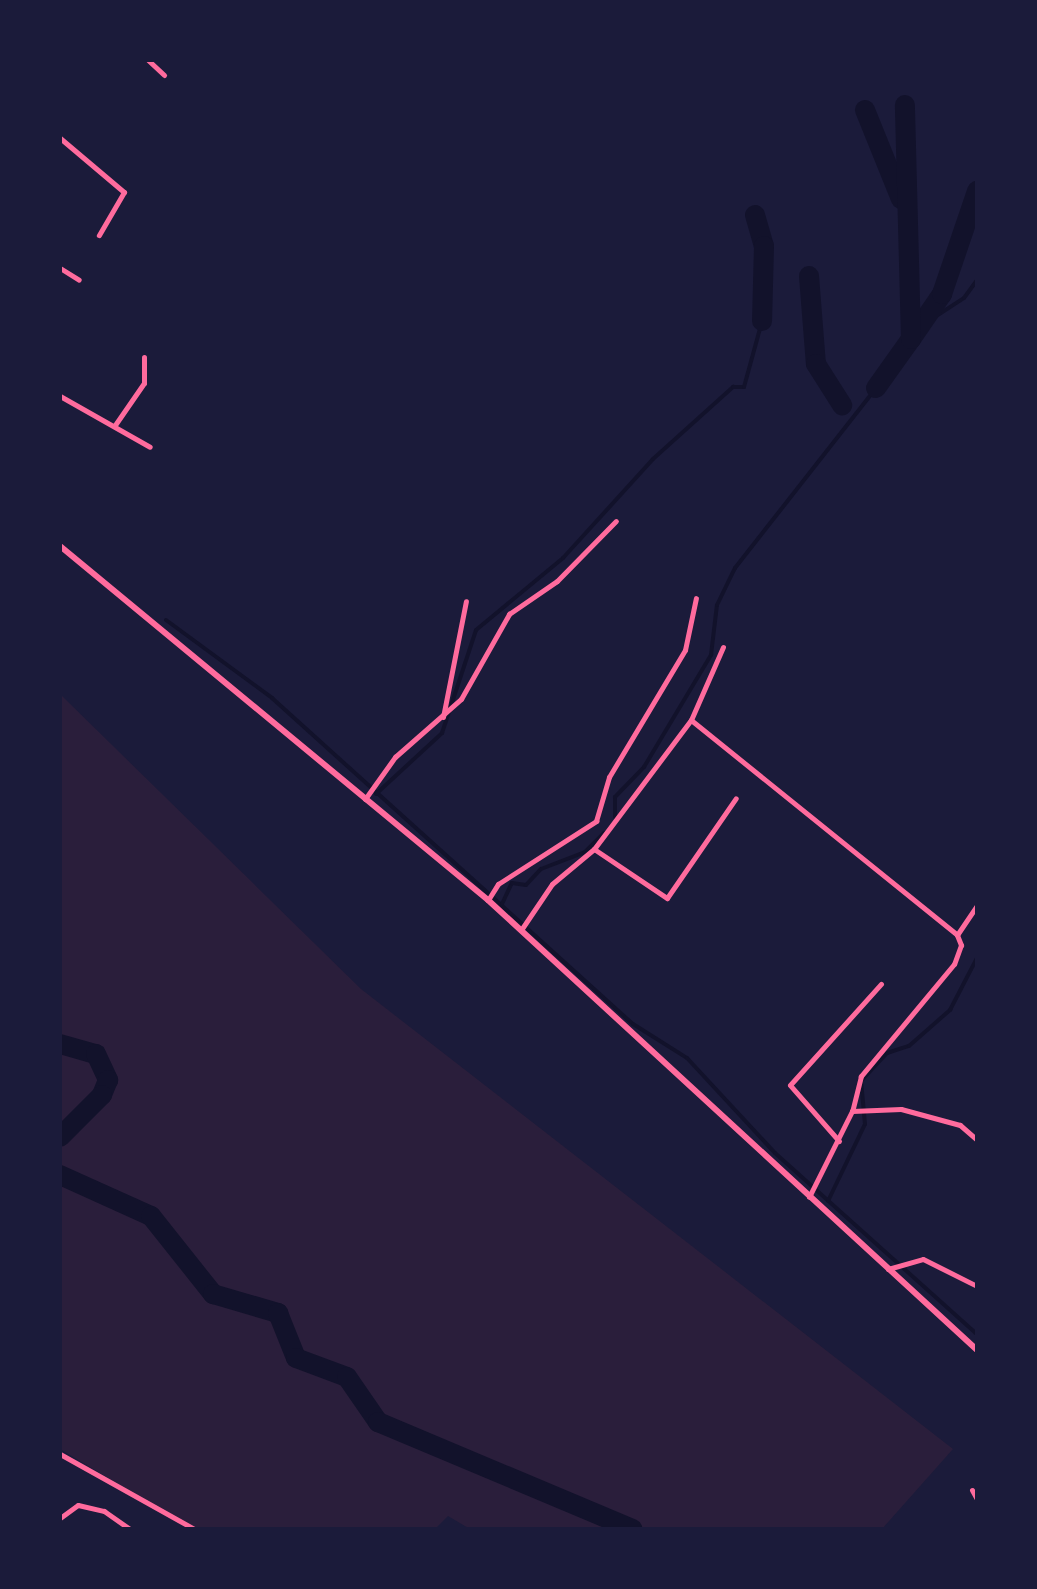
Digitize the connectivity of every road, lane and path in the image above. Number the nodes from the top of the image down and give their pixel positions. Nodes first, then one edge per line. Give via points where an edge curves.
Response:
1 (148, 60) edge
2 (164, 75) dead end
3 (60, 138) edge
4 (99, 235) dead end
5 (60, 268) edge
6 (79, 280) dead end
7 (144, 358) dead end
8 (60, 396) edge
9 (115, 424) junction
10 (150, 446) dead end
11 (616, 522) dead end
12 (60, 546) edge
13 (696, 598) dead end
14 (466, 601) dead end
15 (723, 647) dead end
16 (442, 720) junction
17 (691, 720) junction
18 (736, 798) dead end
19 (365, 800) junction
20 (594, 849) junction
21 (488, 900) junction
22 (977, 905) edge
23 (521, 930) junction
24 (957, 934) junction
25 (881, 984) dead end
26 (852, 1110) junction
27 (977, 1140) edge
28 (839, 1141) junction
29 (809, 1197) junction
30 (886, 1269) junction
31 (977, 1286) edge
32 (977, 1350) edge
33 (60, 1454) edge
34 (972, 1490) dead end
35 (977, 1498) edge
36 (60, 1518) edge
37 (130, 1529) edge
38 (194, 1529) edge

1 - 2 street
3 - 4 street via 124,192
5 - 6 street
7 - 9 street via 144,383
8 - 9 street
9 - 10 street
11 - 16 street via 557,581 509,614 472,684
12 - 19 main road
13 - 21 street via 685,650 609,777 596,821 498,884
14 - 16 street
15 - 17 street
16 - 19 street via 395,757
17 - 20 street
17 - 24 street
18 - 20 street via 667,898
19 - 21 main road
20 - 23 street via 552,884
21 - 23 main road
22 - 24 street
23 - 29 main road
24 - 26 street via 960,954 881,1045 860,1076
25 - 28 street via 790,1085
26 - 27 street via 901,1108 960,1125
26 - 28 street
28 - 29 street
29 - 30 main road
30 - 31 street via 923,1259
30 - 32 main road
33 - 38 street
34 - 35 street
36 - 37 street via 78,1505 104,1511

